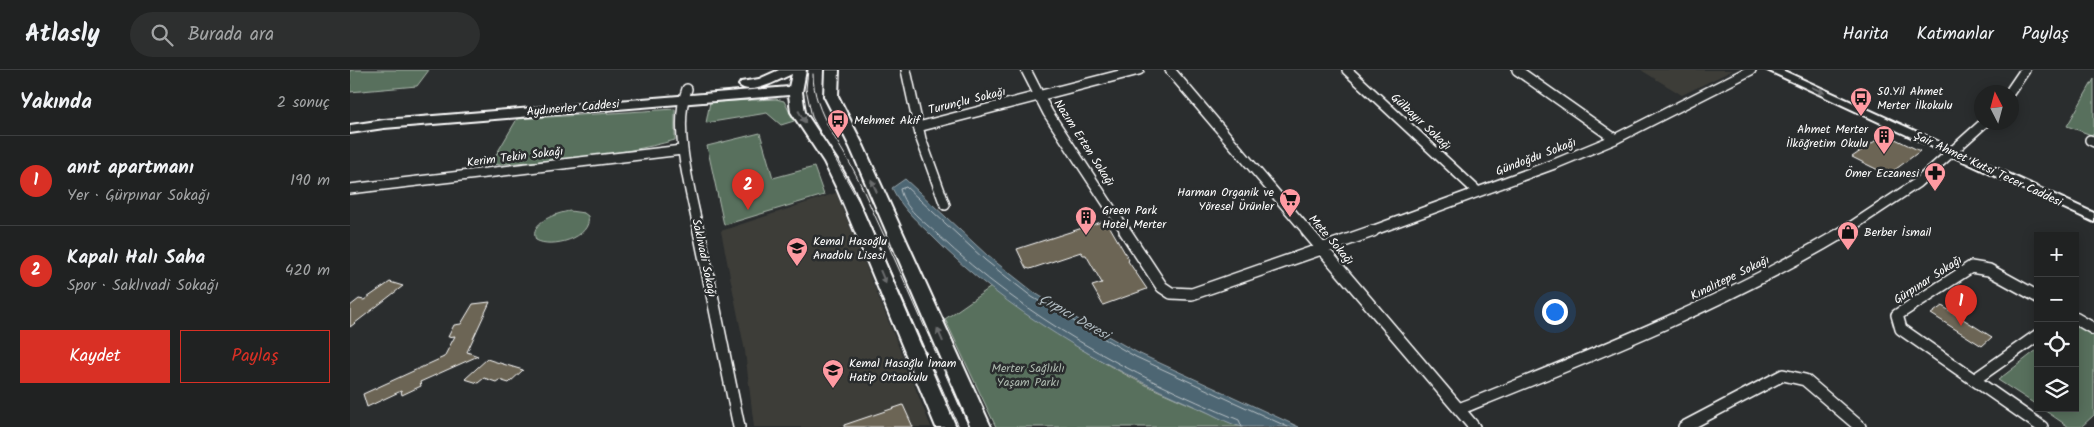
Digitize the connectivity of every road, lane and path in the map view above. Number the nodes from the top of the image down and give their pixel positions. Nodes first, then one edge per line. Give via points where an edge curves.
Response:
1 (789, 70) edge
2 (799, 70) edge
3 (832, 70) edge
4 (906, 70) edge
5 (1026, 70) edge
6 (1139, 70) edge
7 (1170, 70) edge
8 (1347, 70) edge
9 (1517, 70) edge
10 (1751, 70) edge
11 (1773, 70) edge
12 (2026, 70) edge
13 (2015, 85) edge
14 (795, 92) junction
15 (685, 94) junction
16 (1039, 96) junction
17 (350, 118) edge
18 (918, 127) junction
19 (350, 129) edge
20 (1976, 130) edge
21 (1615, 139) junction
22 (682, 150) junction
23 (1953, 152) junction
24 (350, 189) edge
25 (1478, 192) junction
26 (945, 205) dead end
27 (2094, 218) edge
28 (1323, 249) junction
29 (2034, 295) edge
30 (2079, 320) edge
31 (2094, 329) edge
32 (2034, 338) edge
33 (1974, 380) junction
34 (1459, 409) junction
35 (738, 421) edge
36 (731, 427) edge
37 (946, 427) edge
38 (981, 427) edge
39 (1474, 427) edge
40 (1684, 427) edge
41 (1860, 427) edge
42 (2042, 427) edge

1 - 15 main road, Aydınerler Caddesi via 762,82
2 - 14 main road
38 -> 3 main road via 857,147 831,96
4 - 18 street, Turunçlu Sokağı
5 - 16 street, Nazım Erten Sokağı
6 - 16 street, Turunçlu Sokağı
7 - 28 street, Mete Sokağı
8 - 25 street, Gülbayır Sokağı
9 - 21 street
10 - 21 street, Gündoğdu Sokağı
11 -> 23 main road, Şair Ahmet Kutsi Tecer Caddesi
12 - 13 street
14 - 15 main road, Aydınerler Caddesi
14 -> 37 main road via 798,112 846,191
15 - 17 main road, Aydınerler Caddesi
15 - 19 main road, Aydınerler Caddesi
15 - 22 street, Saklıvadi Sokağı
16 - 18 street, Turunçlu Sokağı
16 - 28 street, Nazım Erten Sokağı via 1162,288 1172,293 1192,294
18 - 26 street, Turunçlu Sokağı
20 - 23 street, Kınalıtepe Sokağı
21 - 25 street, Gündoğdu Sokağı
22 - 24 street, Kerim Tekin Sokağı
22 - 35 street, Saklıvadi Sokağı
23 - 27 main road, Şair Ahmet Kutsi Tecer Caddesi
23 - 34 street, Kınalıtepe Sokağı via 1861,221 1771,272 1676,319
25 - 28 street, Gündoğdu Sokağı
28 - 34 street, Mete Sokağı
29 - 33 street, Gürpınar Sokağı via 1989,270 1970,267 1897,315 1901,329
30 - 31 street
32 - 33 street
33 - 42 street, Gürpınar Sokağı
34 - 39 street, Mete Sokağı
35 - 36 street
40 - 41 street via 1784,375 1805,380

